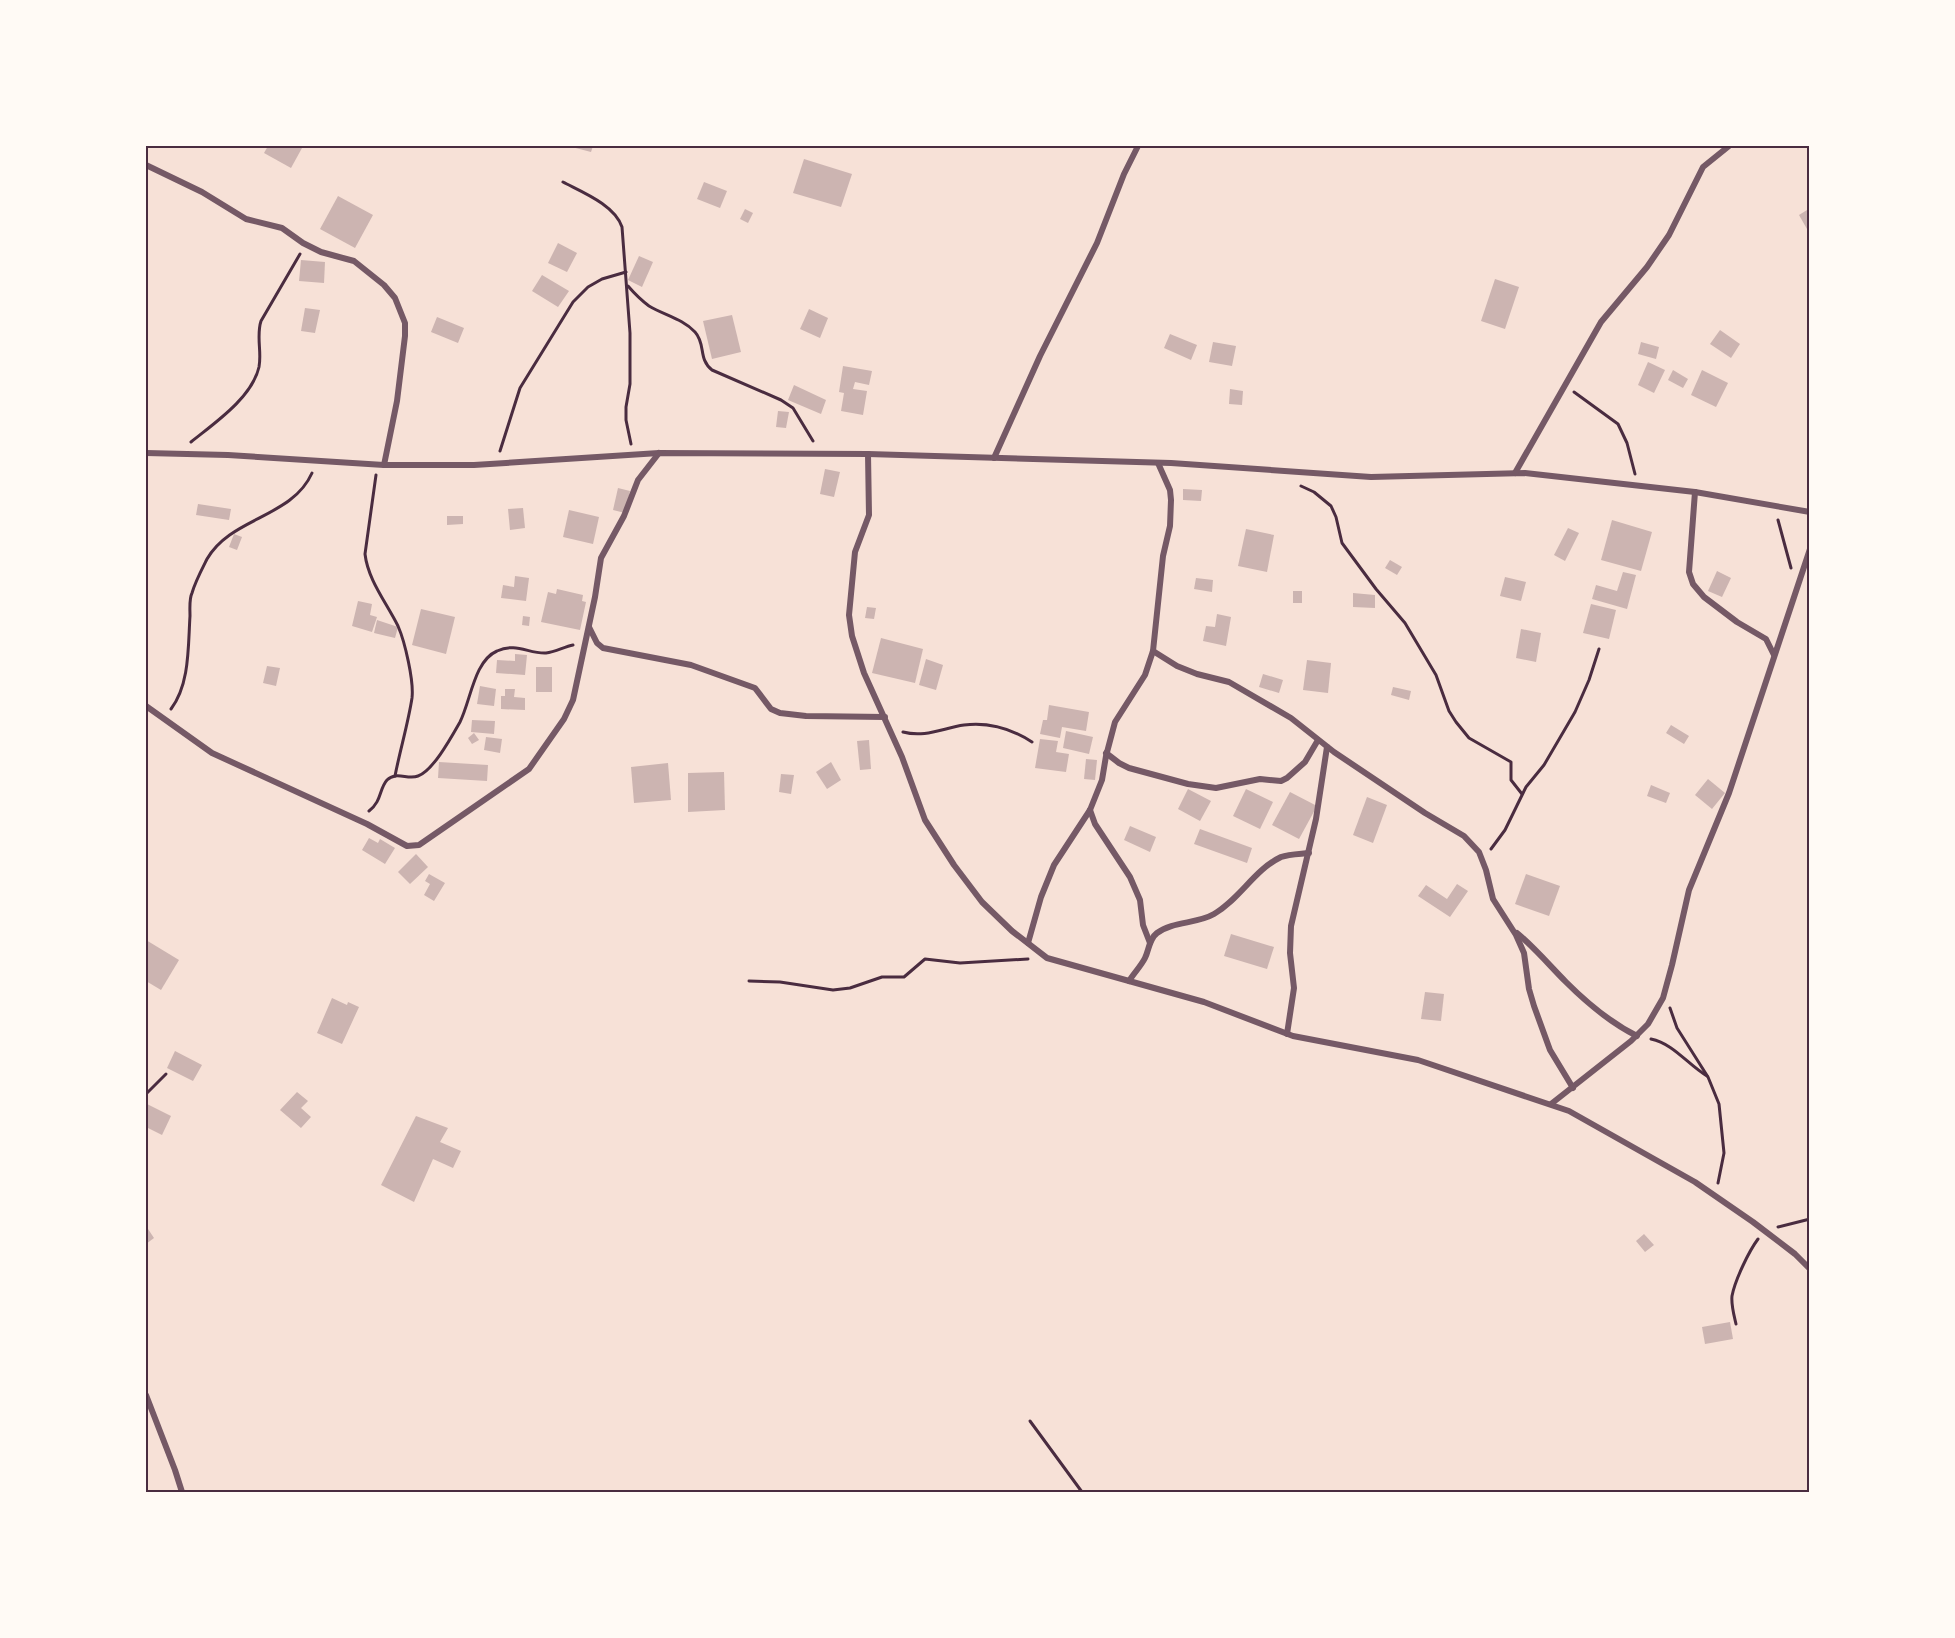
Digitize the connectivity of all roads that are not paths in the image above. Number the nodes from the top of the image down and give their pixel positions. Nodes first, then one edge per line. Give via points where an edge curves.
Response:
1 (1138, 146) edge
2 (1729, 146) edge
3 (146, 165) edge
4 (146, 453) edge
5 (659, 453) junction
6 (868, 454) junction
7 (994, 458) junction
8 (1158, 463) junction
9 (381, 465) junction
10 (1515, 473) junction
11 (1695, 492) junction
12 (1809, 512) edge
13 (1809, 549) edge
14 (589, 626) junction
15 (1153, 651) junction
16 (1774, 656) junction
17 (146, 706) edge
18 (885, 717) junction
19 (1318, 741) junction
20 (1327, 747) junction
21 (1106, 753) junction
22 (1090, 810) junction
23 (1309, 853) junction
24 (1513, 930) junction
25 (1028, 943) junction
26 (1150, 943) junction
27 (1129, 981) junction
28 (1287, 1034) junction
29 (1637, 1036) junction
30 (1573, 1088) junction
31 (1551, 1104) junction
32 (1809, 1269) edge
33 (146, 1395) edge
34 (182, 1492) edge

1 - 7 street via 1098,243 1040,356
2 - 10 street via 1703,167 1669,235 1601,321
3 - 9 street via 246,219 282,228 321,252 354,261 384,285 402,314 405,336 397,401
4 - 9 street
5 - 6 street
5 - 9 street via 495,464
5 - 14 street via 638,480 601,558
6 - 7 street
6 - 18 street via 869,515 855,552 849,615 864,673
7 - 8 street
8 - 10 street via 1371,477
8 - 15 street via 1171,500
10 - 11 street
11 - 12 street
11 - 16 street via 1689,572 1693,584 1723,612 1766,639
13 - 16 street
14 - 17 street via 569,711 529,769 419,845 407,846 212,753
14 - 18 street via 603,648 691,665 755,688 771,709 780,713
15 - 19 street via 1177,666 1229,682 1291,718
15 - 21 street via 1145,675 1115,722
16 - 29 street via 1729,793 1689,890 1665,991
18 - 25 street via 933,835 982,902
19 - 20 street
19 - 21 street via 1305,762 1281,781 1260,779 1216,788 1129,768
20 - 23 street
20 - 24 street via 1464,836 1479,852 1492,899
21 - 22 street via 1102,780
22 - 25 street via 1054,865
22 - 26 street via 1130,876
23 - 26 street via 1283,856 1215,914 1164,929
23 - 28 street via 1291,926 1294,988
24 - 29 street via 1569,985
24 - 30 street via 1524,953 1529,989 1550,1050
25 - 27 street via 1047,958
26 - 27 street via 1146,957
27 - 28 street via 1204,1002
28 - 31 street via 1418,1060
29 - 30 street
30 - 31 street
31 - 32 street via 1695,1182 1765,1231
33 - 34 street

